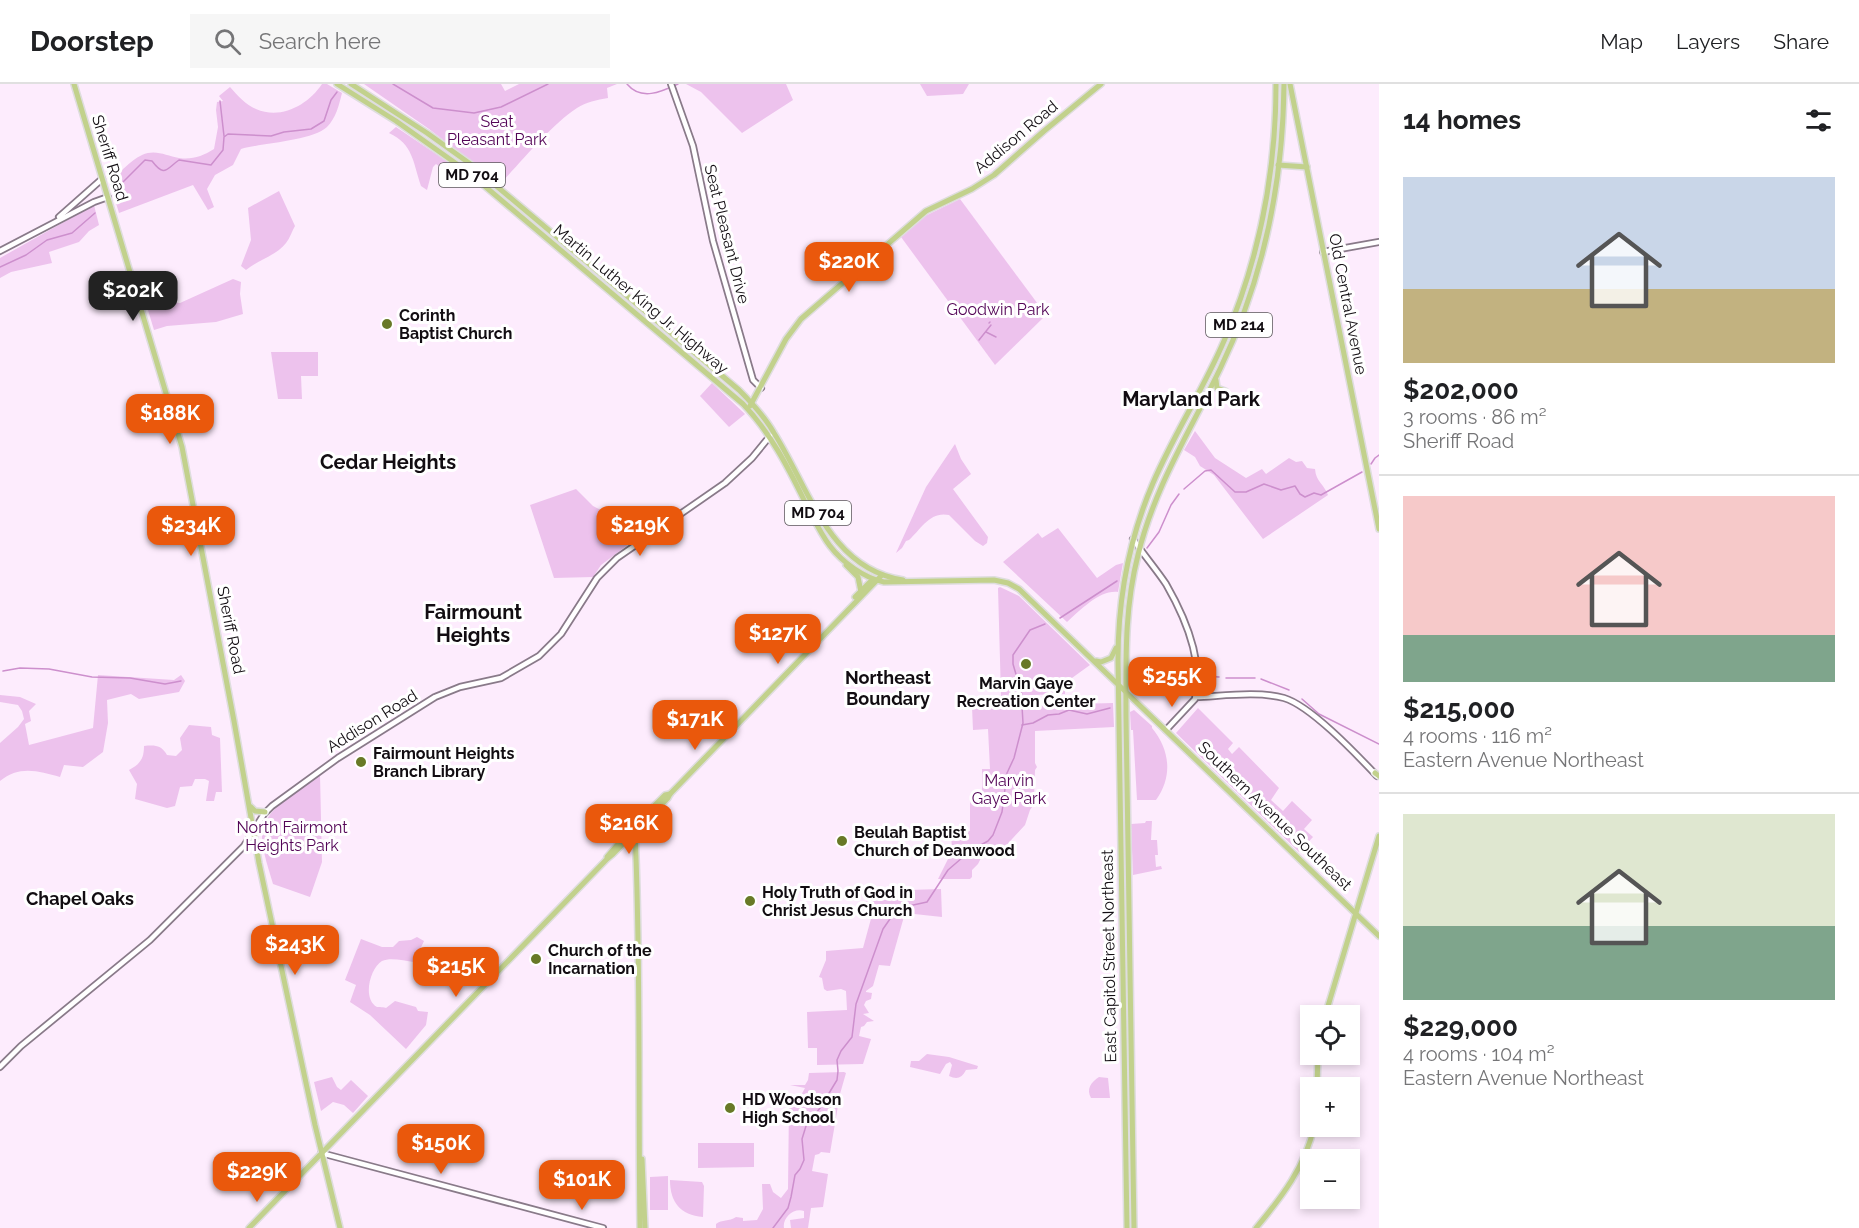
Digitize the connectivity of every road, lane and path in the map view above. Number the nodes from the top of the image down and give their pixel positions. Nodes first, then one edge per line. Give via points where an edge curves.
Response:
1 (74, 84) edge
2 (337, 84) edge
3 (351, 84) edge
4 (671, 84) edge
5 (1101, 84) edge
6 (1276, 84) edge
7 (1284, 84) edge
8 (1290, 84) edge
9 (1271, 165) junction
10 (1279, 165) junction
11 (1307, 167) junction
12 (102, 179) junction
13 (108, 197) junction
14 (51, 224) junction
15 (1379, 242) edge
16 (0, 251) edge
17 (1323, 252) junction
18 (1216, 377) junction
19 (761, 388) junction
20 (1225, 391) dead end
21 (750, 406) junction
22 (772, 435) junction
23 (1379, 527) edge
24 (1133, 539) junction
25 (1140, 548) junction
26 (837, 554) junction
27 (882, 575) junction
28 (877, 581) junction
29 (917, 581) junction
30 (860, 594) junction
31 (1118, 644) junction
32 (1095, 661) junction
33 (1119, 684) junction
34 (1126, 690) junction
35 (1196, 697) junction
36 (1138, 702) junction
37 (1126, 709) junction
38 (1166, 730) junction
39 (1378, 776) edge
40 (249, 806) junction
41 (265, 812) junction
42 (633, 830) junction
43 (254, 831) junction
44 (1379, 836) edge
45 (1355, 912) junction
46 (1379, 936) edge
47 (1328, 1005) edge
48 (0, 1066) edge
49 (1311, 1137) edge
50 (321, 1153) junction
51 (641, 1158) junction
52 (249, 1228) edge
53 (340, 1228) edge
54 (603, 1228) edge
55 (640, 1228) edge
56 (645, 1228) edge
57 (1127, 1228) edge
58 (1134, 1228) edge
59 (1256, 1228) edge

1 - 12 main road, Sheriff Road
2 - 21 main road, Martin Luther King Jr. Highway / MD 704 via 468,172
3 - 21 main road, Martin Luther King Jr. Highway / MD 704 via 480,171 719,372
4 - 19 street, Seat Pleasant Drive via 693,146 710,230 753,380
5 - 19 main road, Addison Road via 994,175 926,211 806,314 786,339
6 - 9 main road, MD 214
7 - 10 main road, MD 214
8 - 11 main road, Old Central Avenue
9 - 10 main road
9 - 24 main road, MD 214 via 1260,230 1239,303 1214,363 1153,483
10 - 11 main road
10 - 18 main road, MD 214 via 1269,228 1253,288
11 - 17 main road, Old Central Avenue
12 - 13 main road, Sheriff Road
12 - 14 street
13 - 14 street
13 - 40 main road, Sheriff Road via 182,447
14 - 16 street
15 - 17 street
17 - 23 main road, Old Central Avenue
18 - 20 main road via 1217,388
18 - 25 main road, MD 214 via 1160,488
19 - 21 main road, Addison Road
21 - 22 main road, Martin Luther King Jr. Highway / MD 704
22 - 26 main road, Martin Luther King Jr. Highway / MD 704 via 822,533
22 - 27 main road, Martin Luther King Jr. Highway / MD 704 via 835,541
22 - 41 street, Addison Road via 725,483 603,571 561,634 539,656 501,678 460,687 429,701 339,758
24 - 25 street
24 - 31 main road, MD 214
25 - 34 main road, MD 214 via 1128,608
25 - 35 street via 1166,585 1184,623 1196,658
26 - 28 main road, Martin Luther King Jr. Highway / MD 704
26 - 30 main road via 858,577
27 - 28 main road
27 - 29 main road
28 - 29 main road
28 - 30 main road via 870,582
29 - 32 main road, Southern Avenue Southeast via 994,580 1013,585
30 - 42 main road via 668,798
31 - 32 main road via 1111,658
31 - 33 main road, MD 214
32 - 33 main road, Southern Avenue Southeast
33 - 34 main road, Southern Avenue Southeast
33 - 57 main road, East Capitol Street Northeast
34 - 36 main road, Southern Avenue Southeast
34 - 37 main road
35 - 38 street
35 - 39 street via 1264,696 1293,701 1334,733
36 - 37 main road
36 - 38 main road, Southern Avenue Southeast
37 - 58 main road
38 - 45 main road, Southern Avenue Southeast
40 - 41 main road
40 - 43 main road, Sheriff Road
41 - 43 street, Addison Road
42 - 50 main road
42 - 51 main road
43 - 48 street, Addison Road via 236,855 141,948
43 - 50 main road, Sheriff Road
44 - 45 main road
45 - 46 main road, Southern Avenue Southeast
45 - 47 main road
49 - 59 main road via 1296,1173
50 - 52 main road
50 - 53 main road, Sheriff Road
50 - 54 street
51 - 55 main road
51 - 56 main road

